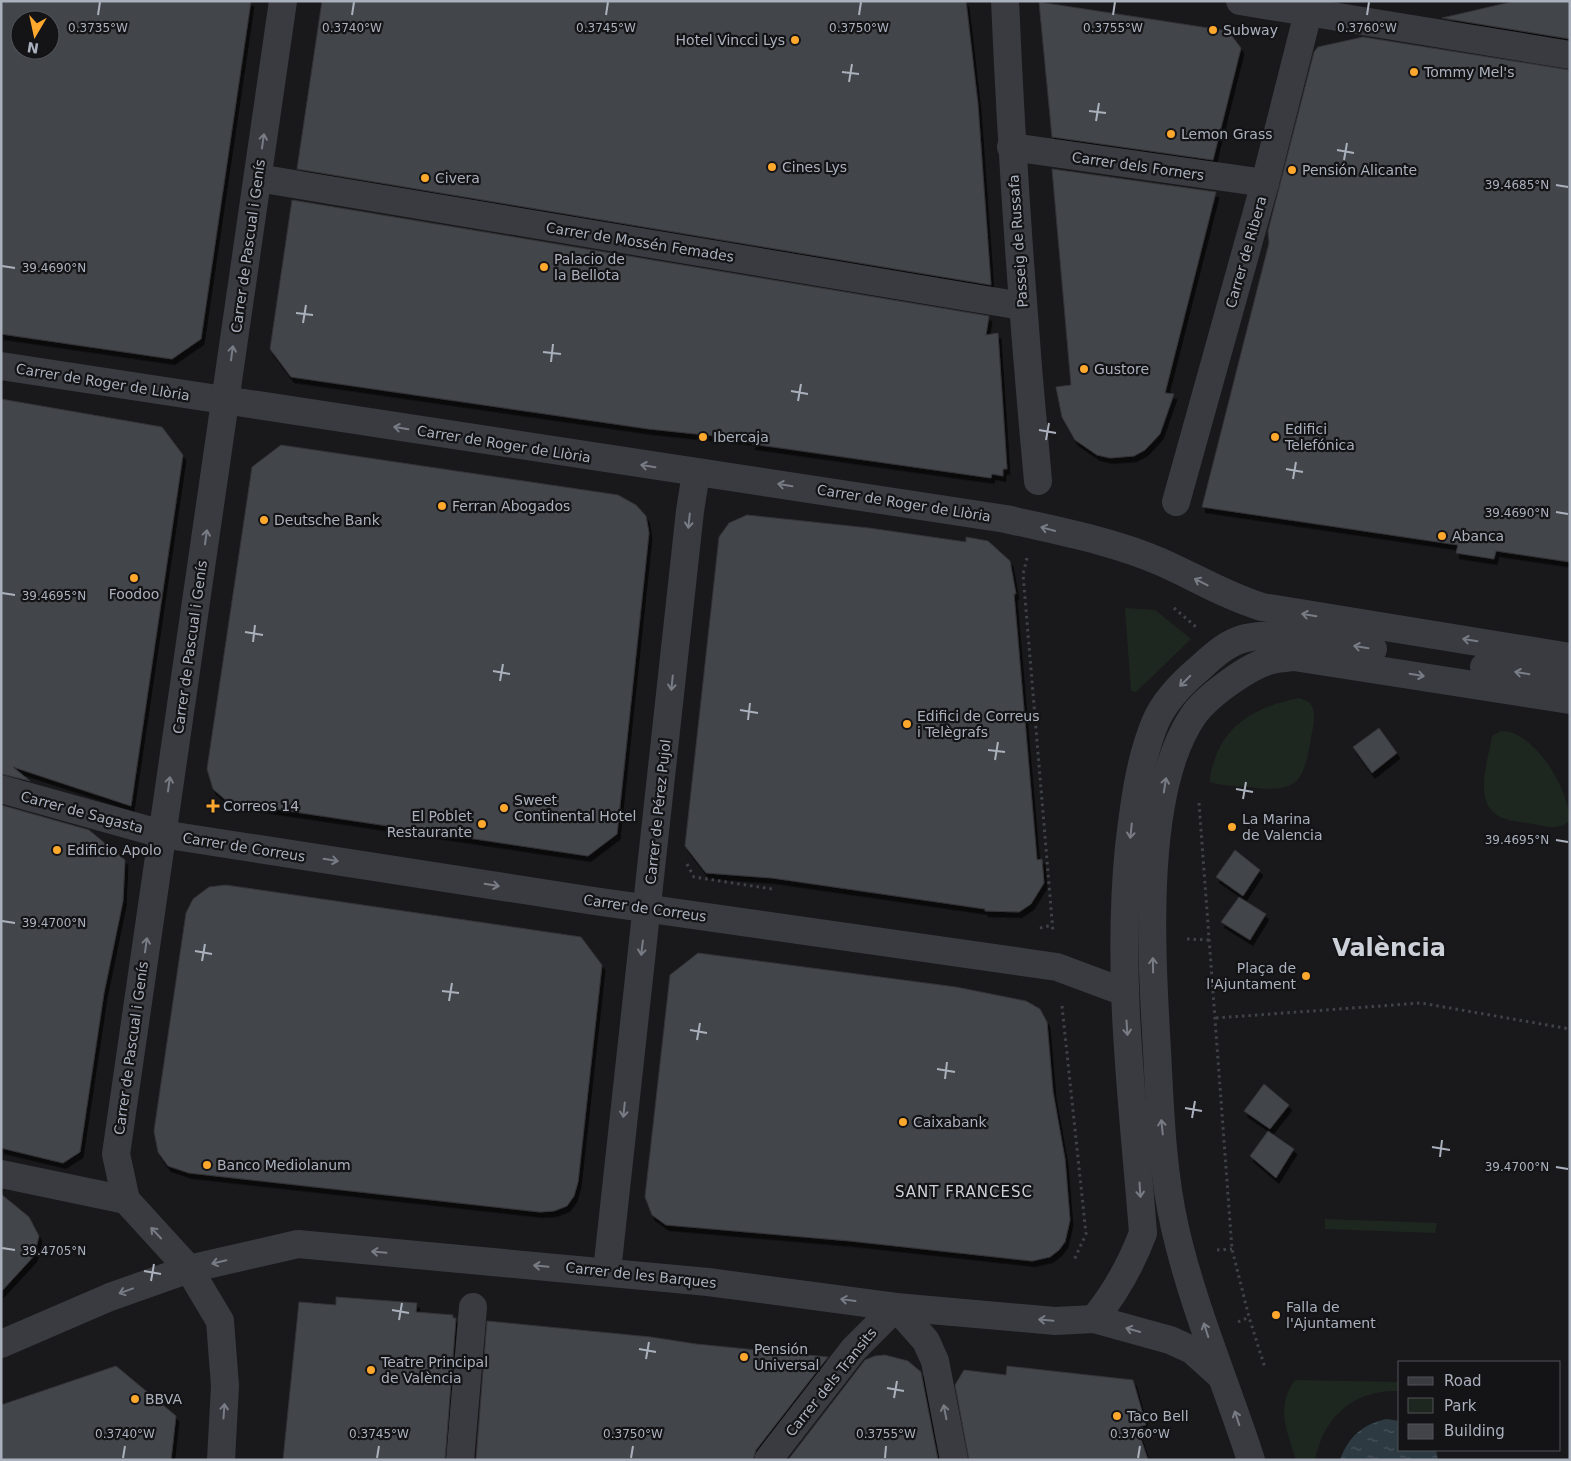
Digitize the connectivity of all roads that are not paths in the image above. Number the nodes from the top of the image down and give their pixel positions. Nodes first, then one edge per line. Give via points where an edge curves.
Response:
1 (282, 1) edge
2 (1005, 1) edge
3 (1240, 1) edge
4 (1309, 8) edge
5 (1570, 55) edge
6 (1011, 147) junction
7 (258, 178) junction
8 (1265, 183) junction
9 (1022, 306) junction
10 (1, 366) edge
11 (225, 402) junction
12 (696, 473) junction
13 (1038, 481) dead end
14 (1176, 502) dead end
15 (1570, 657) edge
16 (1570, 677) edge
17 (1570, 700) edge
18 (1, 790) edge
19 (162, 834) junction
20 (647, 908) junction
21 (1124, 992) junction
22 (1, 1174) edge
23 (126, 1200) junction
24 (189, 1269) junction
25 (607, 1271) junction
26 (473, 1307) dead end
27 (896, 1307) junction
28 (1094, 1319) junction
29 (1, 1344) edge
30 (1221, 1376) junction
31 (221, 1460) edge
32 (460, 1460) edge
33 (768, 1460) edge
34 (954, 1460) edge
35 (1251, 1460) edge

7 -> 1 street, Carrer de Pascual i Genís
2 - 6 street, Passeig de Russafa
3 - 4 street
4 - 5 street
4 - 8 street, Carrer de Ribera
6 - 8 street, Carrer dels Forners
6 - 9 street, Passeig de Russafa
7 - 9 street, Carrer de Mossén Femades
11 -> 7 street, Carrer de Pascual i Genís
8 - 14 street, Carrer de Ribera
9 - 13 street, Passeig de Russafa
10 - 11 street, Carrer de Roger de Llòria
12 -> 11 street, Carrer de Roger de Llòria
19 -> 11 street, Carrer de Pascual i Genís
15 -> 12 street, Carrer de Roger de Llòria via 1262,607 1231,597 1161,562 1123,548 1006,519
12 -> 20 street, Carrer de Pérez Pujol
16 -> 21 street via 1560,679 1281,637 1246,638 1221,649 1182,683 1156,721 1143,758 1133,807 1125,888
30 -> 17 street via 1175,1227 1160,1100 1152,936 1156,842 1167,776 1179,742 1194,714 1228,682 1270,660 1294,657
18 - 19 street, Carrer de Sagasta
19 -> 20 street, Carrer de Correus
23 -> 19 street, Carrer de Pascual i Genís via 116,1154
20 - 21 street, Carrer de Correus via 1057,967
20 -> 25 street, Carrer de Pérez Pujol
21 -> 28 street via 1143,1232 1118,1288
22 - 23 street
24 -> 23 street
25 -> 24 street, Carrer de les Barques via 298,1244
24 -> 29 street, Carrer de les Barques via 110,1297
31 -> 24 street via 225,1386 220,1321
27 -> 25 street, Carrer de les Barques
26 - 32 street
28 -> 27 street, Carrer de les Barques via 1055,1321
27 - 33 street, Carrer dels Transits via 853,1350
34 -> 27 street via 935,1361 926,1341
30 -> 28 street via 1192,1350 1170,1340
35 -> 30 street

